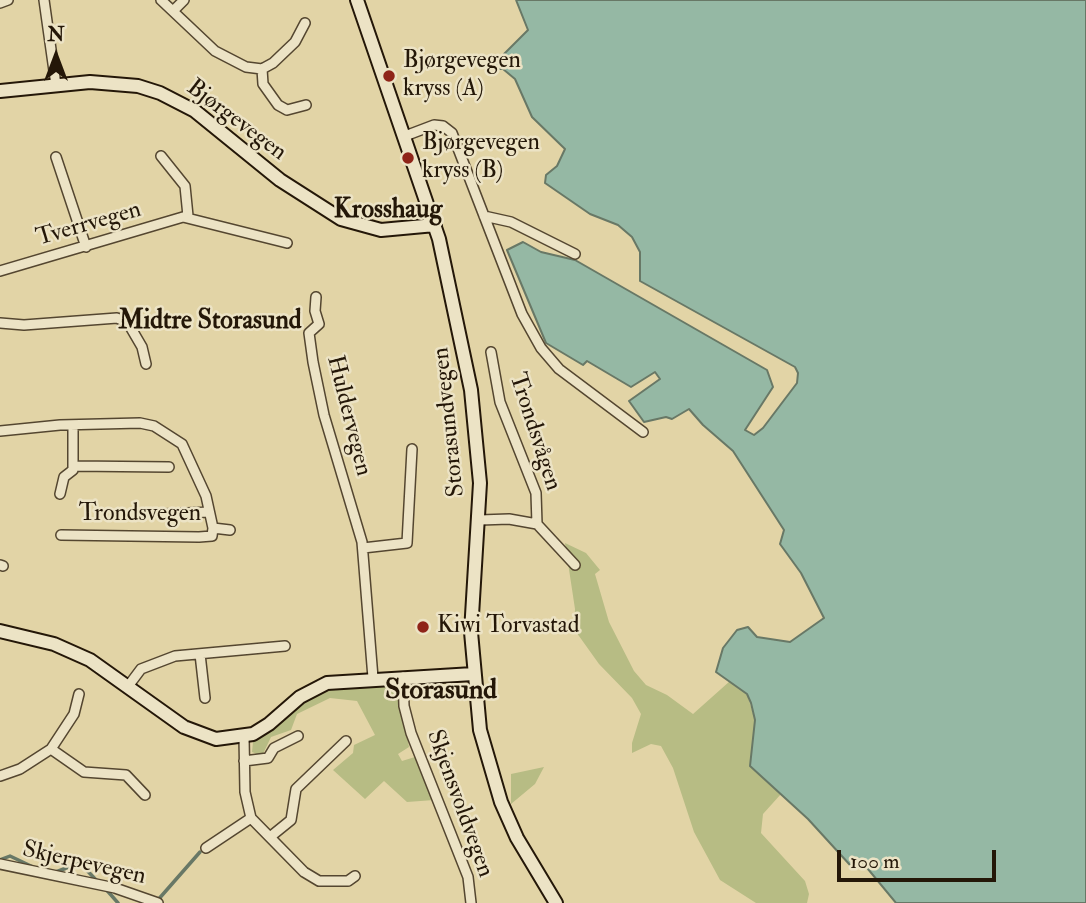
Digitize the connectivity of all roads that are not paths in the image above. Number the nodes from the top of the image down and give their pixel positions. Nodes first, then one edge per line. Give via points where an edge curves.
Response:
1 (8, 0) edge
2 (44, 0) edge
3 (161, 0) edge
4 (184, 0) edge
5 (357, 0) edge
6 (0, 3) edge
7 (173, 11) junction
8 (305, 23) dead end
9 (262, 69) junction
10 (56, 85) junction
11 (0, 91) edge
12 (306, 105) dead end
13 (405, 136) junction
14 (161, 156) dead end
15 (56, 157) dead end
16 (484, 215) junction
17 (188, 216) junction
18 (435, 225) junction
19 (287, 243) dead end
20 (86, 247) junction
21 (575, 254) dead end
22 (0, 271) edge
23 (316, 297) dead end
24 (0, 323) edge
25 (491, 352) dead end
26 (146, 365) dead end
27 (73, 426) junction
28 (0, 432) edge
29 (643, 432) dead end
30 (412, 449) dead end
31 (73, 466) junction
32 (169, 467) dead end
33 (60, 494) dead end
34 (209, 512) junction
35 (164, 514) dead end
36 (480, 520) junction
37 (537, 524) junction
38 (213, 528) junction
39 (230, 530) dead end
40 (61, 535) dead end
41 (363, 548) junction
42 (575, 565) dead end
43 (0, 631) edge
44 (285, 646) dead end
45 (201, 654) junction
46 (473, 674) junction
47 (403, 677) junction
48 (373, 678) junction
49 (129, 685) junction
50 (79, 694) dead end
51 (205, 698) dead end
52 (298, 736) dead end
53 (244, 737) junction
54 (346, 741) dead end
55 (51, 749) junction
56 (244, 761) junction
57 (0, 776) edge
58 (145, 795) dead end
59 (251, 818) junction
60 (270, 837) junction
61 (206, 848) dead end
62 (0, 864) edge
63 (355, 877) dead end
64 (158, 903) edge
65 (471, 903) edge
66 (556, 903) edge

1 - 6 street
2 - 10 street
3 - 7 street
4 - 7 street
5 - 13 street, Storasundvegen
7 - 9 street via 215,51 246,67
8 - 9 street via 285,54
9 - 12 street via 263,83 278,106 287,110
10 - 11 street, Bjørgevegen
10 - 18 street, Bjørgevegen via 112,83 160,93 195,111 288,186 341,219 381,230
13 - 16 street via 434,125 452,133
13 - 18 street, Storasundvegen
14 - 17 street via 185,187
15 - 20 street
16 - 21 street via 511,222
16 - 29 street via 522,314 547,357
17 - 19 street
17 - 20 street, Tverrvegen
18 - 36 street, Storasundvegen via 471,390 479,452
20 - 22 street, Tverrvegen
23 - 41 street, Huldervegen via 319,324 309,333 318,389
24 - 26 street via 117,318 133,331
25 - 37 street, Trondsvågen via 500,402 536,494
27 - 28 street, Trondsvegen
27 - 31 street, Trondsvegen
27 - 34 street, Trondsvegen via 140,423 173,436 194,466
30 - 41 street, Huldervegen via 407,543
31 - 32 street, Trondsvegen
31 - 33 street, Trondsvegen via 64,477
34 - 35 street, Trondsvegen
34 - 38 street, Trondsvegen
36 - 37 street, Trondsvågen
36 - 46 street, Storasundvegen via 472,609
37 - 42 street, Trondsvågen
38 - 39 street, Trondsvegen
38 - 40 street, Trondsvegen via 212,536 199,537
41 - 48 street, Huldervegen
43 - 49 street via 75,653
44 - 45 street
45 - 49 street via 156,662 141,669
45 - 51 street
46 - 47 street
46 - 66 street, Storasundvegen via 480,730 501,802
47 - 48 street
47 - 65 street, Skjensvoldvegen via 411,733 468,877
48 - 53 street via 342,679 313,688 269,724
49 - 53 street via 197,734 216,739
50 - 55 street via 74,714
52 - 56 street via 274,748 268,758
53 - 56 street
54 - 60 street via 296,789 291,820
55 - 57 street
55 - 58 street via 84,772 126,775
56 - 59 street
59 - 60 street
59 - 61 street
60 - 63 street via 319,881
62 - 64 street, Skjerpevegen via 115,888

